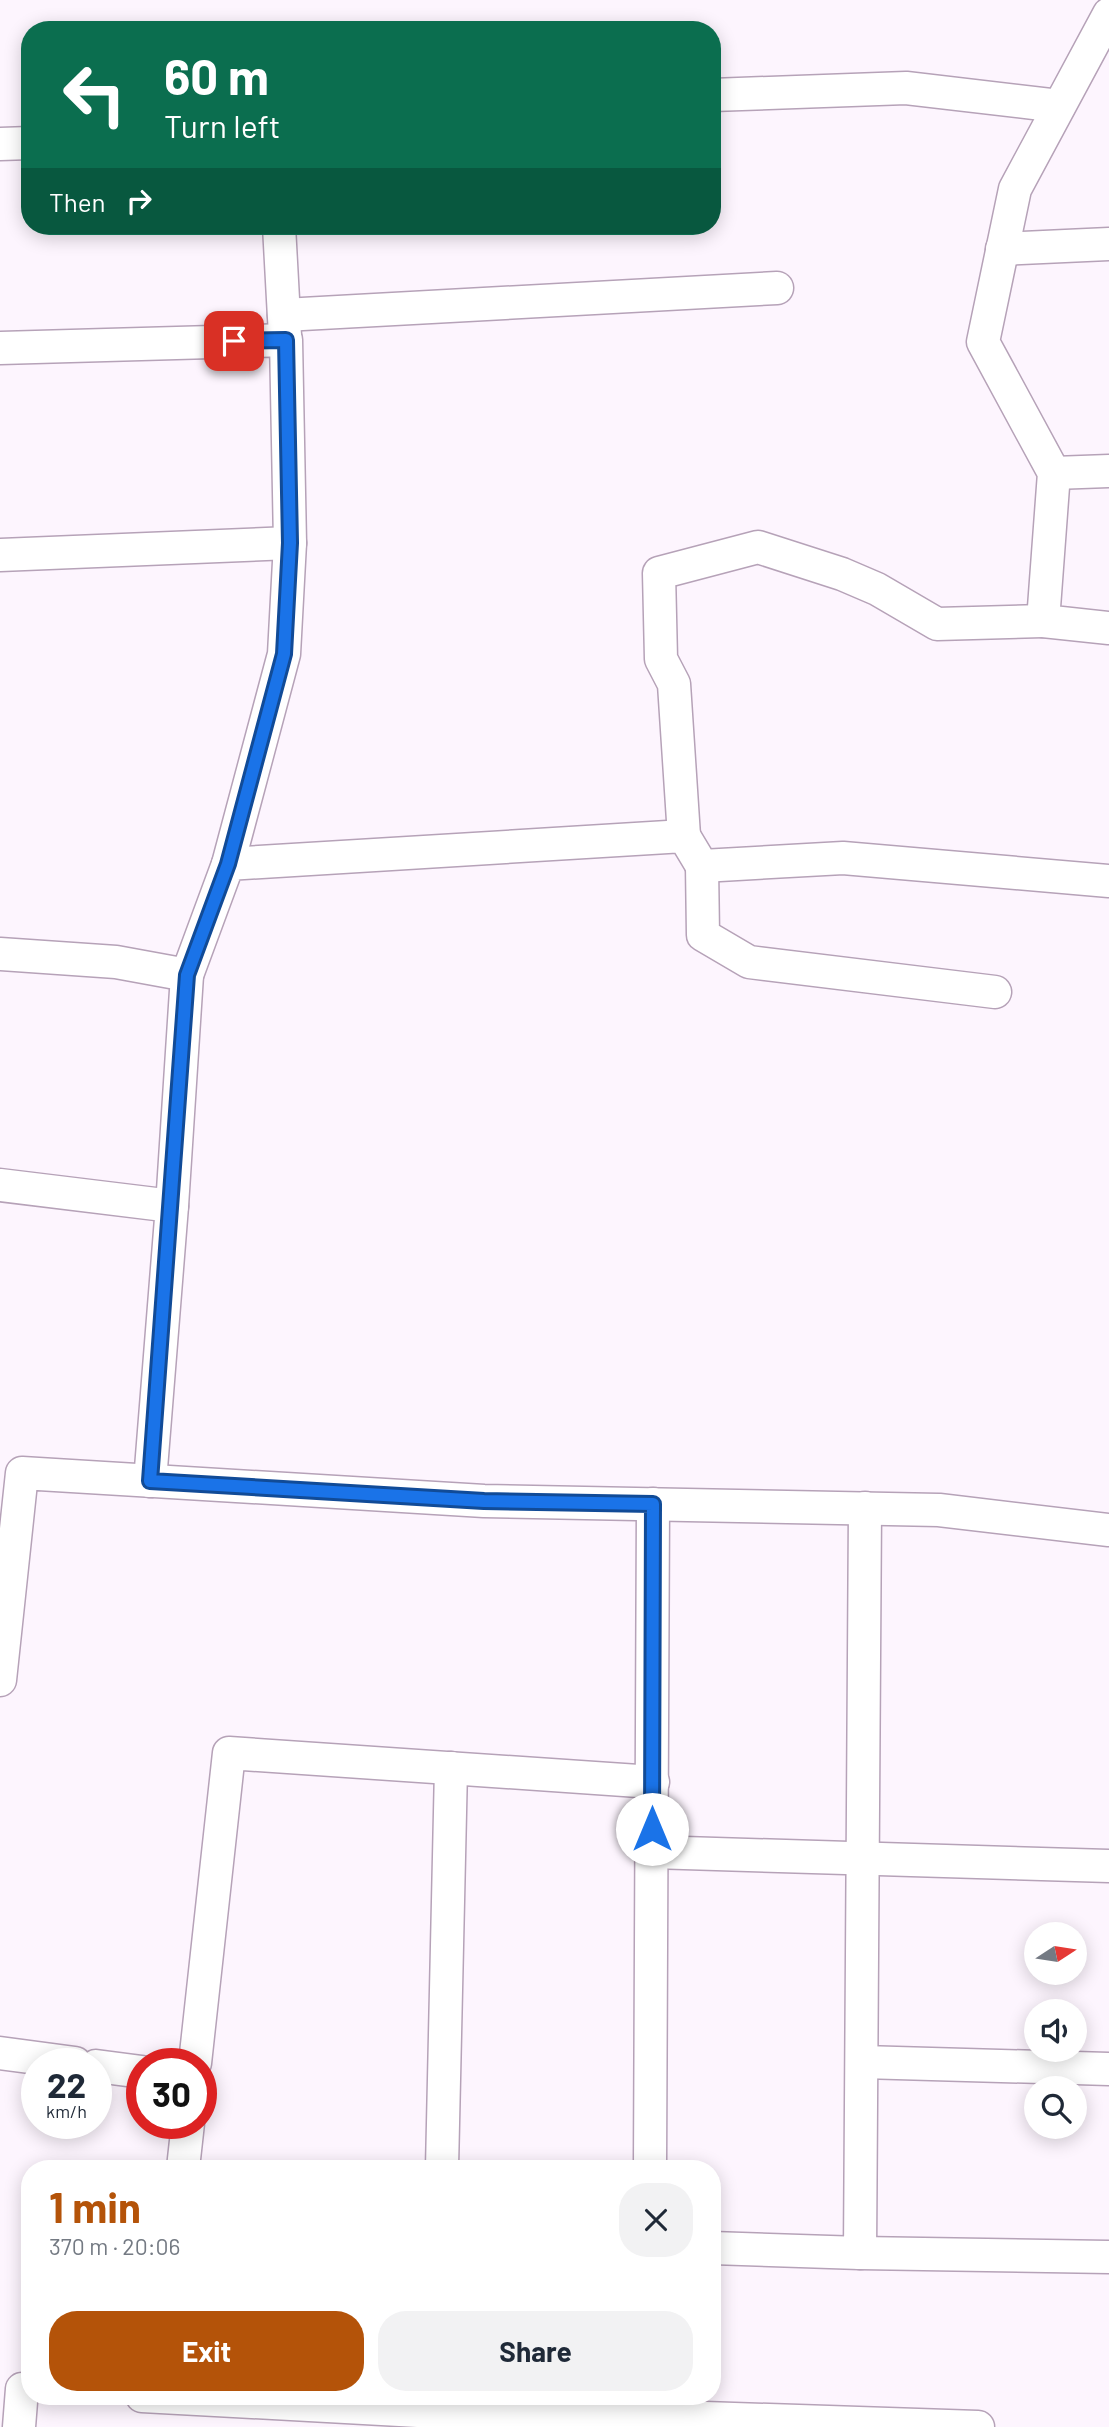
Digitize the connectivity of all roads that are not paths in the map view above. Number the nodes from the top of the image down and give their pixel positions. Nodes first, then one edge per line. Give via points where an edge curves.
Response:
1 (1109, 14) edge
2 (721, 95) edge
3 (1059, 106) junction
4 (0, 144) edge
5 (21, 144) edge
6 (280, 235) edge
7 (1109, 244) edge
8 (1002, 249) junction
9 (777, 288) dead end
10 (285, 327) junction
11 (0, 348) edge
12 (1109, 471) edge
13 (1054, 473) junction
14 (290, 543) junction
15 (0, 555) edge
16 (1043, 621) junction
17 (1109, 628) edge
18 (684, 836) junction
19 (228, 864) junction
20 (702, 866) junction
21 (1109, 881) edge
22 (0, 954) edge
23 (187, 975) junction
24 (995, 992) dead end
25 (0, 1185) edge
26 (172, 1206) junction
27 (11, 1473) edge
28 (150, 1481) junction
29 (653, 1504) junction
30 (865, 1508) junction
31 (1109, 1530) edge
32 (0, 1679) edge
33 (451, 1768) junction
34 (653, 1782) junction
35 (652, 1852) junction
36 (863, 1859) junction
37 (1109, 1866) edge
38 (197, 2048) edge
39 (0, 2053) edge
40 (21, 2056) edge
41 (862, 2062) junction
42 (1109, 2069) edge
43 (186, 2139) edge
44 (184, 2160) edge
45 (442, 2160) edge
46 (650, 2160) edge
47 (721, 2248) edge
48 (860, 2253) junction
49 (1109, 2257) edge
50 (17, 2389) edge
51 (254, 2405) edge
52 (433, 2405) edge
53 (446, 2405) edge
54 (646, 2406) edge
55 (393, 2418) edge
56 (607, 2421) edge
57 (19, 2427) edge
58 (978, 2427) edge

1 - 3 street
2 - 3 street via 906,88
3 - 8 street via 1015,189
4 - 5 street
6 - 10 street
7 - 8 street
8 - 13 street via 983,342
9 - 10 street
10 - 11 street
10 - 14 street
12 - 13 street
13 - 16 street
14 - 15 street
14 - 19 street via 284,654
16 - 17 street
16 - 18 street via 937,624 854,579 758,547 659,573 661,659 674,684
18 - 19 street
18 - 20 street
19 - 23 street
20 - 21 street via 843,858
20 - 24 street via 703,935 749,962
22 - 23 street via 116,962
23 - 26 street
25 - 26 street
26 - 28 street
27 - 28 street
27 - 32 street
28 - 29 street via 484,1501
29 - 30 street
29 - 34 street
30 - 31 street via 939,1510
30 - 36 street
33 - 34 street
33 - 38 street via 229,1753
33 - 45 street
34 - 35 street
35 - 36 street
35 - 46 street
36 - 37 street
36 - 41 street
39 - 40 street
41 - 42 street
41 - 48 street
43 - 44 street
47 - 48 street
48 - 49 street
50 - 57 street
51 - 55 street
52 - 55 street
53 - 56 street
54 - 56 street
54 - 58 street

